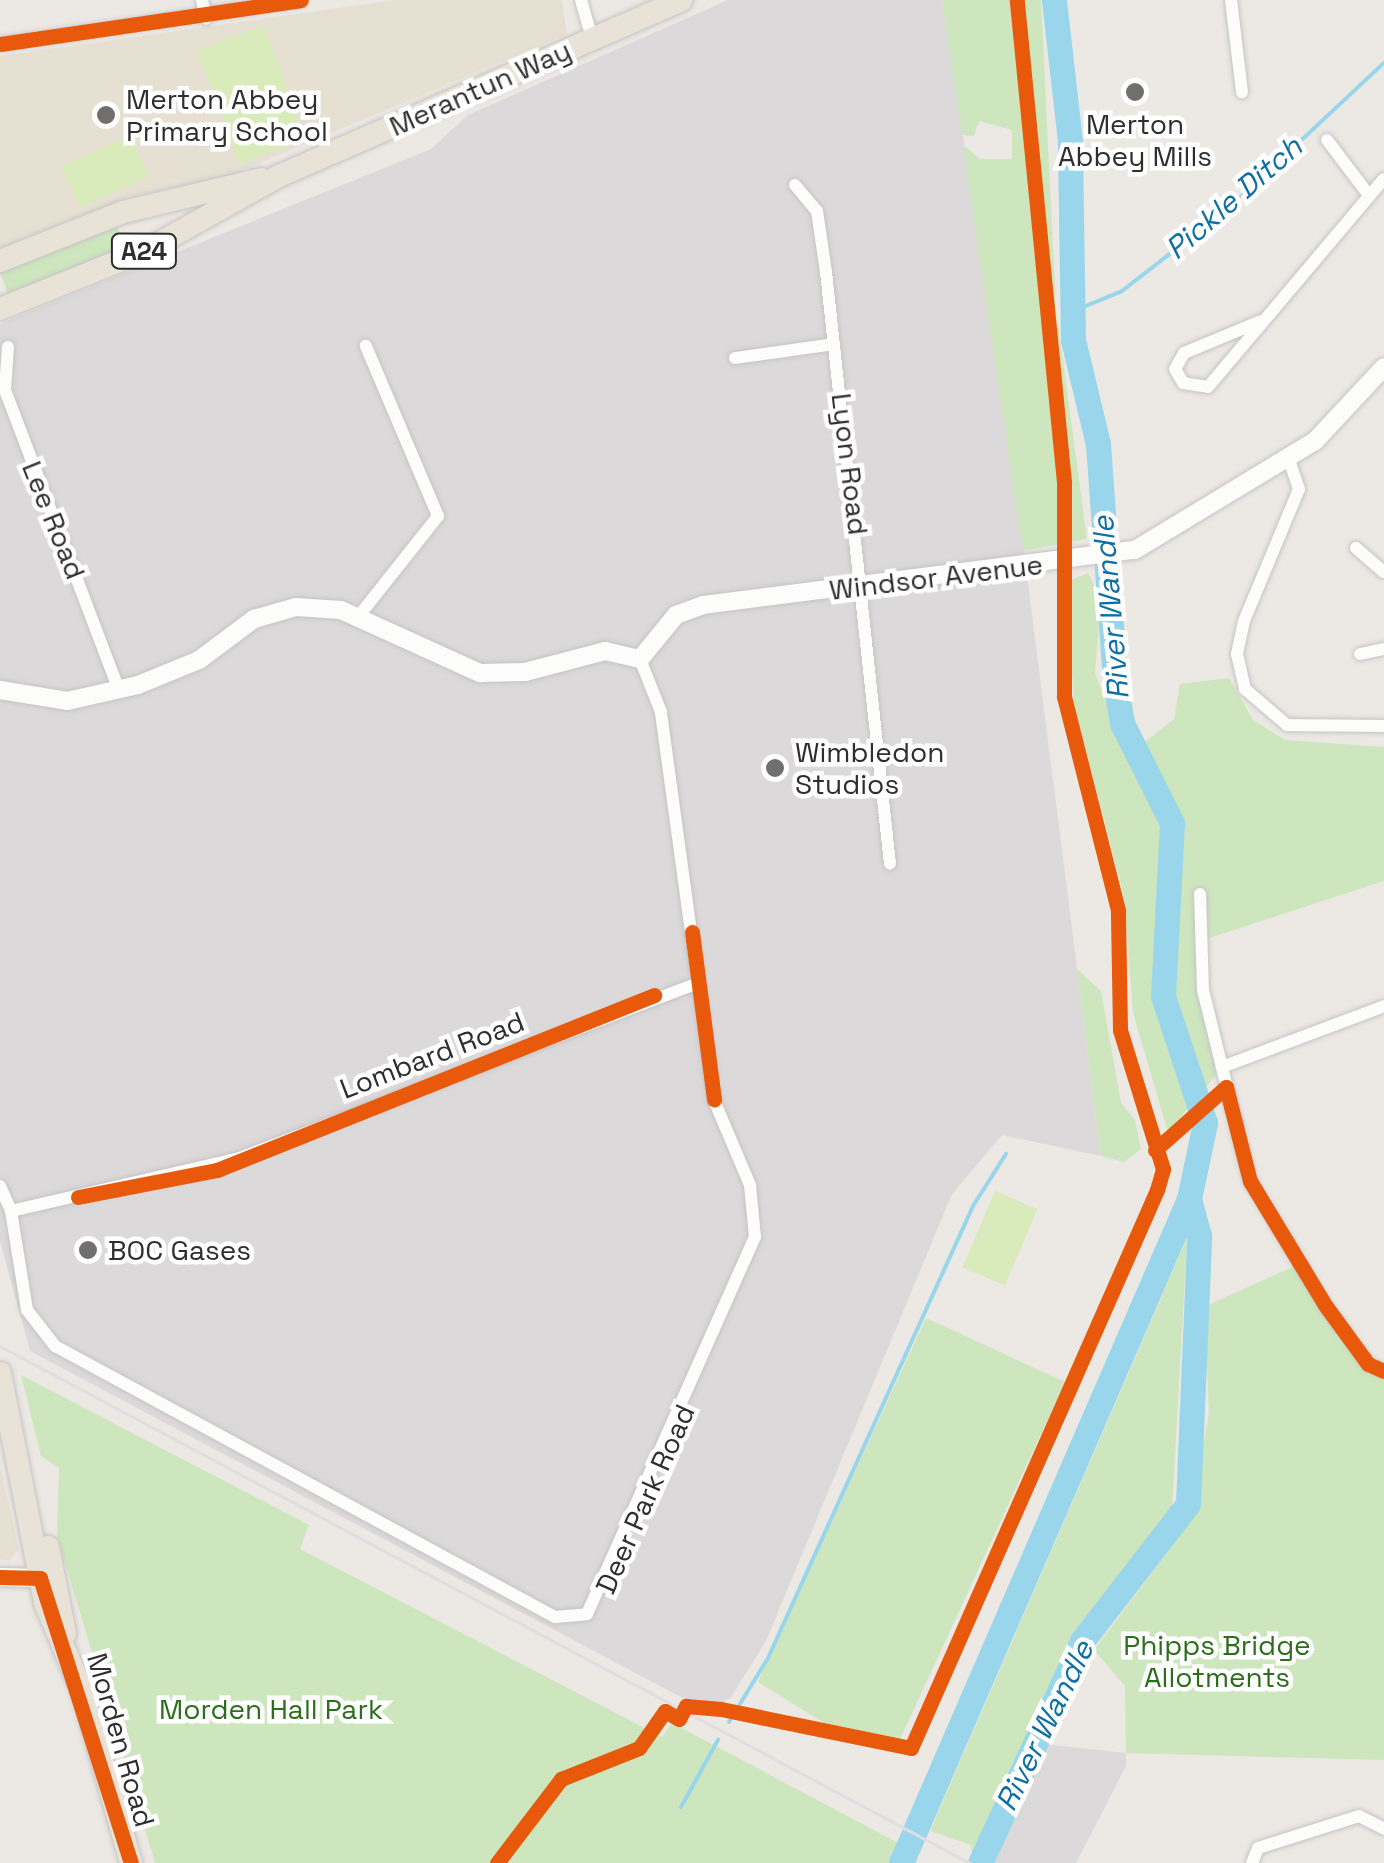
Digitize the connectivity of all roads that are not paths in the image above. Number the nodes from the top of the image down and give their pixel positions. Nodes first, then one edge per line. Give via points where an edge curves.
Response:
1 (202, 0) edge
2 (581, 0) edge
3 (681, 0) edge
4 (1232, 0) edge
5 (292, 2) edge
6 (206, 19) junction
7 (592, 38) junction
8 (0, 44) edge
9 (1242, 92) dead end
10 (1327, 140) dead end
11 (279, 176) junction
12 (1384, 179) edge
13 (795, 186) dead end
14 (1368, 194) junction
15 (0, 261) edge
16 (0, 309) edge
17 (1260, 322) junction
18 (834, 344) junction
19 (366, 346) dead end
20 (8, 348) dead end
21 (735, 358) dead end
22 (1384, 367) edge
23 (1288, 457) junction
24 (1356, 548) dead end
25 (1384, 572) edge
26 (862, 585) junction
27 (358, 617) junction
28 (1384, 648) edge
29 (1360, 654) dead end
30 (640, 658) junction
31 (0, 690) edge
32 (119, 690) junction
33 (1384, 726) edge
34 (890, 864) dead end
35 (1200, 894) dead end
36 (698, 983) junction
37 (1384, 1006) edge
38 (1222, 1067) junction
39 (0, 1186) edge
40 (11, 1211) junction
41 (1384, 1371) edge
42 (1, 1379) edge
43 (30, 1502) junction
44 (0, 1577) edge
45 (40, 1578) junction
46 (65, 1641) junction
47 (1384, 1829) edge
48 (131, 1863) edge
49 (1252, 1863) edge

1 - 6 street
2 - 7 street
3 - 7 highway, Merantun Way / A24
4 - 9 street
5 - 6 street
6 - 8 street
7 - 11 highway, Merantun Way / A24
10 - 14 street
11 - 15 highway, Merantun Way / A24 via 178,194
11 - 16 highway, Merantun Way / A24 via 147,250
12 - 14 street
13 - 18 street, Lyon Road via 817,212
14 - 17 street
17 - 17 street via 1208,388 1183,383 1175,369 1184,353
18 - 21 street
18 - 26 street, Lyon Road
19 - 27 street via 438,516
20 - 32 street, Lee Road via 10,404
22 - 23 street, Windsor Avenue via 1326,433
23 - 26 street, Windsor Avenue via 1135,550
23 - 33 street via 1298,489 1244,621 1237,654 1245,689 1287,725
24 - 25 street
26 - 30 street, Windsor Avenue via 687,609
26 - 34 street, Lyon Road
27 - 30 street via 480,672 525,672 605,650
27 - 32 street via 319,606 274,612 199,660
28 - 29 street
30 - 36 street, Deer Park Road via 661,712
31 - 32 street via 67,701
35 - 38 street via 1203,990
36 - 40 street, Lombard Road via 236,1159
36 - 40 street, Deer Park Road via 714,1100 750,1185 755,1237 596,1606 555,1617 56,1346 27,1310
37 - 38 street
38 - 41 street via 1250,1181 1325,1305 1368,1364
39 - 40 street
42 - 43 highway, Morden Road
43 - 45 highway, Morden Road
43 - 46 highway, Morden Road
44 - 45 street
45 - 46 highway, Morden Road
46 - 48 highway, Morden Road
47 - 49 street via 1359,1816 1276,1840

